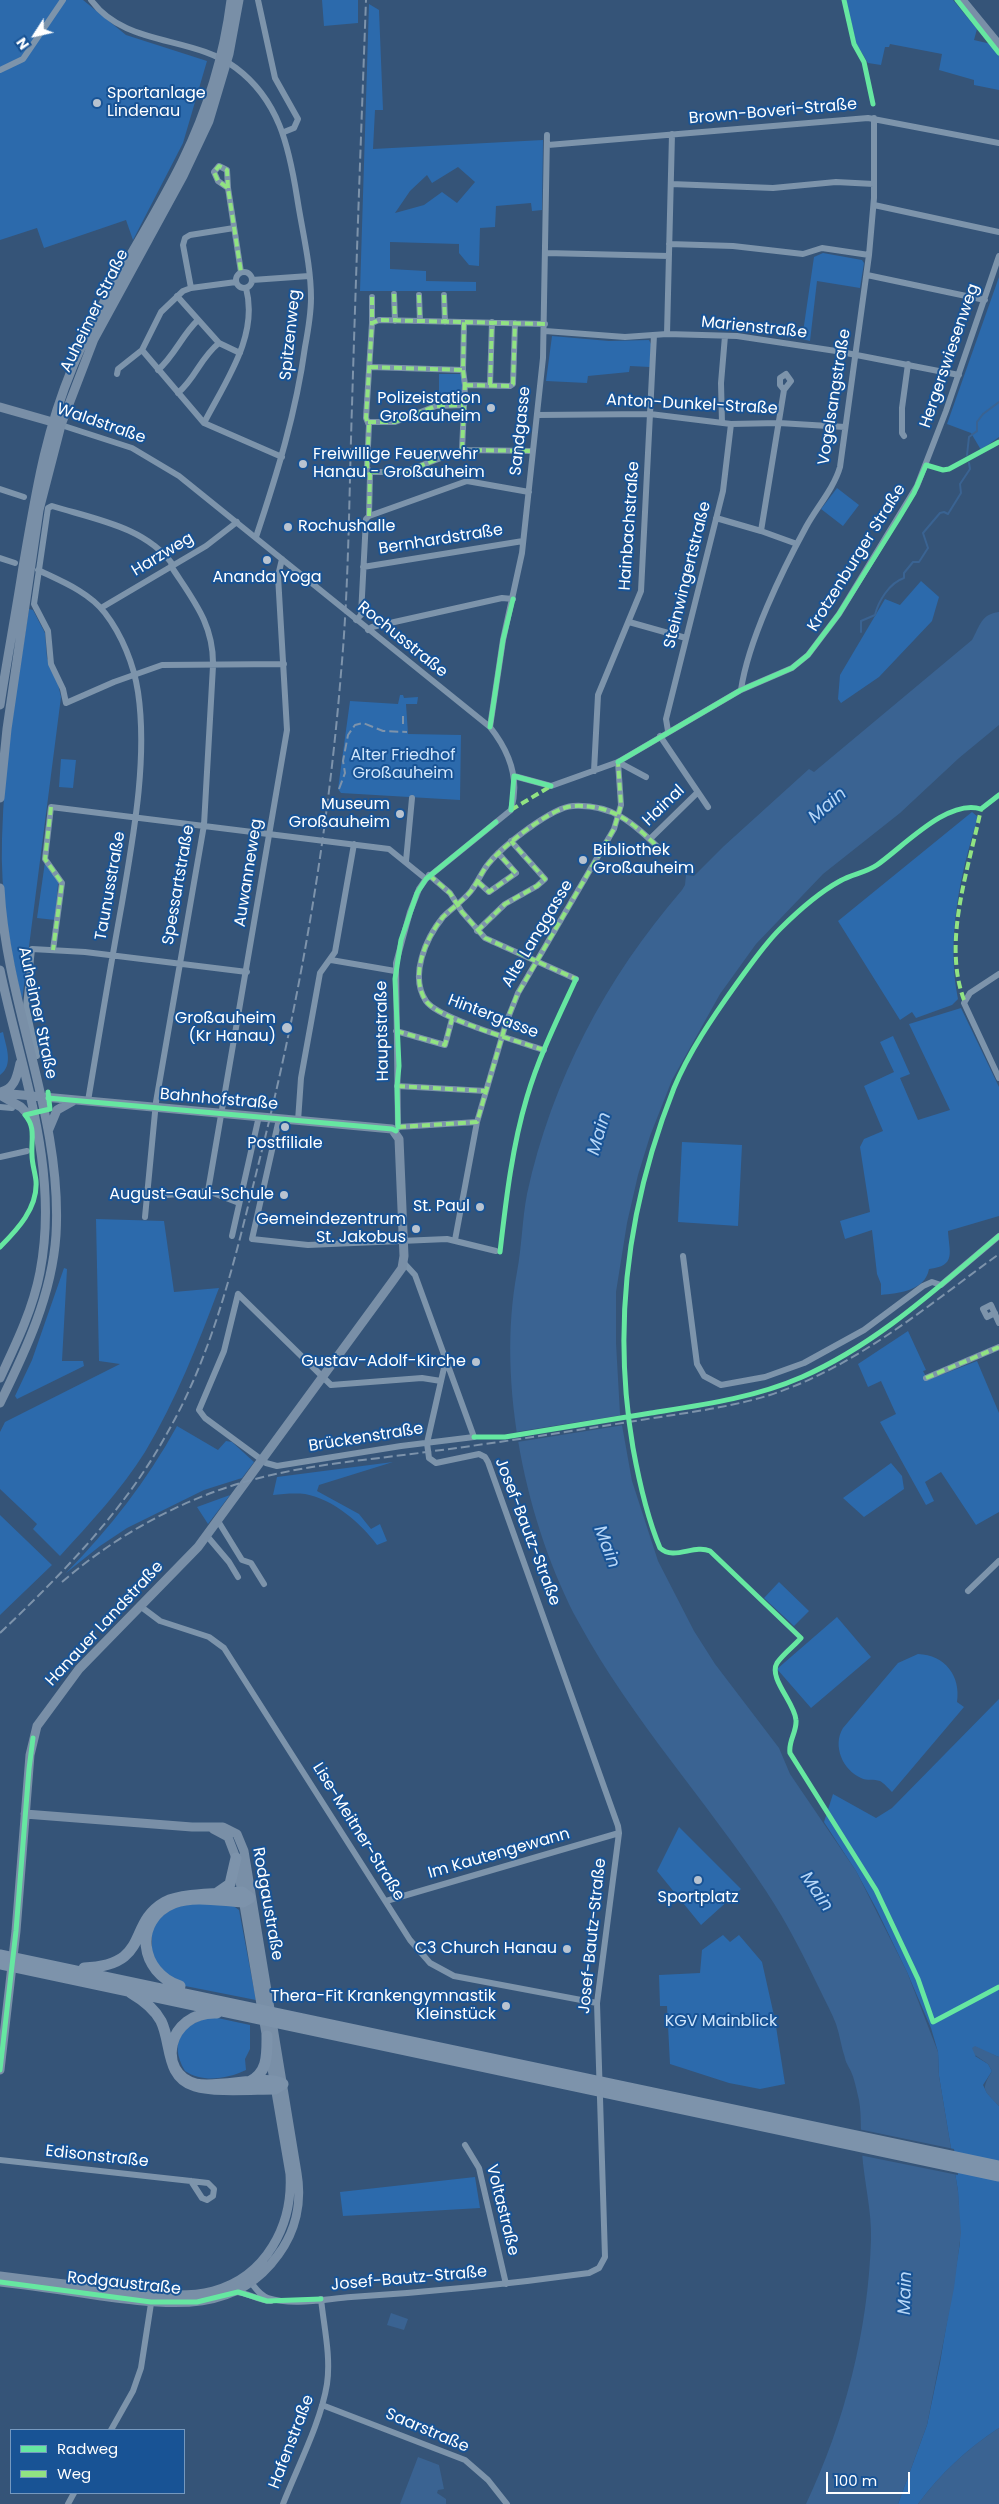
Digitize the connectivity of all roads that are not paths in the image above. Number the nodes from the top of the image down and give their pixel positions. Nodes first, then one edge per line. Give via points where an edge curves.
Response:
1 (63, 0) edge
2 (91, 0) edge
3 (231, 0) edge
4 (239, 0) edge
5 (258, 0) edge
6 (962, 0) edge
7 (999, 45) edge
8 (0, 70) edge
9 (874, 118) junction
10 (284, 132) junction
11 (672, 134) junction
12 (547, 135) dead end
13 (999, 143) edge
14 (548, 144) junction
15 (671, 184) junction
16 (874, 184) junction
17 (228, 188) dead end
18 (874, 205) junction
19 (234, 228) junction
20 (999, 232) edge
21 (669, 244) junction
22 (546, 253) junction
23 (870, 255) junction
24 (669, 256) junction
25 (999, 256) edge
26 (241, 272) junction
27 (867, 275) junction
28 (309, 276) junction
29 (252, 280) junction
30 (236, 282) junction
31 (192, 288) junction
32 (246, 288) junction
33 (394, 294) dead end
34 (420, 295) dead end
35 (177, 296) junction
36 (444, 296) dead end
37 (372, 297) dead end
38 (985, 300) junction
39 (198, 320) junction
40 (395, 321) junction
41 (420, 321) junction
42 (445, 322) junction
43 (464, 322) junction
44 (492, 322) junction
45 (372, 323) junction
46 (515, 323) junction
47 (545, 324) junction
48 (545, 331) junction
49 (667, 334) junction
50 (654, 335) junction
51 (725, 336) junction
52 (219, 343) junction
53 (142, 350) junction
54 (240, 353) junction
55 (855, 354) junction
56 (908, 364) junction
57 (370, 367) junction
58 (158, 370) junction
59 (463, 370) junction
60 (117, 374) dead end
61 (959, 376) junction
62 (466, 385) junction
63 (490, 385) junction
64 (784, 390) dead end
65 (178, 393) junction
66 (463, 405) junction
67 (0, 408) edge
68 (537, 414) junction
69 (650, 414) junction
70 (51, 422) junction
71 (368, 422) junction
72 (204, 423) junction
73 (722, 423) junction
74 (779, 423) junction
75 (731, 424) junction
76 (61, 425) junction
77 (845, 427) junction
78 (904, 436) dead end
79 (462, 450) junction
80 (533, 451) junction
81 (282, 457) junction
82 (926, 465) joint
83 (370, 472) junction
84 (0, 489) edge
85 (529, 492) junction
86 (24, 497) dead end
87 (368, 516) junction
88 (716, 518) junction
89 (237, 522) junction
90 (761, 530) junction
91 (256, 537) junction
92 (523, 541) junction
93 (797, 544) junction
94 (0, 558) edge
95 (282, 558) junction
96 (14, 563) dead end
97 (172, 566) junction
98 (363, 567) junction
99 (38, 570) junction
100 (513, 598) junction
101 (101, 608) junction
102 (356, 620) junction
103 (629, 622) junction
104 (368, 630) junction
105 (686, 638) junction
106 (284, 664) junction
107 (213, 666) junction
108 (135, 674) junction
109 (741, 690) junction
110 (0, 705) edge
111 (490, 727) junction
112 (668, 731) junction
113 (660, 736) junction
114 (618, 762) junction
115 (594, 771) junction
116 (514, 776) junction
117 (646, 777) dead end
118 (698, 792) junction
119 (0, 798) edge
120 (412, 798) dead end
121 (708, 807) dead end
122 (619, 814) junction
123 (136, 817) junction
124 (204, 825) junction
125 (270, 833) junction
126 (650, 839) junction
127 (511, 841) junction
128 (354, 844) junction
129 (661, 850) dead end
130 (498, 853) junction
131 (406, 861) junction
132 (428, 876) junction
133 (478, 882) junction
134 (0, 888) edge
135 (457, 904) junction
136 (477, 930) junction
137 (53, 950) junction
138 (112, 955) junction
139 (332, 960) junction
140 (537, 961) junction
141 (180, 963) junction
142 (0, 970) edge
143 (395, 971) junction
144 (247, 972) junction
145 (999, 974) edge
146 (576, 980) dead end
147 (452, 1018) junction
148 (396, 1031) junction
149 (502, 1035) junction
150 (544, 1050) dead end
151 (37, 1056) dead end
152 (20, 1060) junction
153 (999, 1078) edge
154 (397, 1086) junction
155 (486, 1092) junction
156 (0, 1093) edge
157 (30, 1096) junction
158 (40, 1097) junction
159 (78, 1100) junction
160 (88, 1101) junction
161 (0, 1107) edge
162 (155, 1107) junction
163 (12, 1108) dead end
164 (221, 1113) junction
165 (259, 1116) junction
166 (279, 1118) junction
167 (298, 1121) junction
168 (477, 1122) junction
169 (397, 1129) junction
170 (38, 1131) junction
171 (48, 1132) junction
172 (27, 1151) dead end
173 (0, 1157) edge
174 (208, 1191) junction
175 (146, 1197) junction
176 (239, 1203) junction
177 (145, 1217) dead end
178 (232, 1236) dead end
179 (999, 1236) edge
180 (403, 1240) junction
181 (455, 1240) junction
182 (496, 1251) dead end
183 (683, 1256) dead end
184 (403, 1262) junction
185 (995, 1313) dead end
186 (999, 1323) edge
187 (999, 1347) edge
188 (446, 1359) junction
189 (0, 1378) edge
190 (322, 1378) junction
191 (926, 1378) dead end
192 (441, 1381) junction
193 (0, 1403) edge
194 (427, 1443) junction
195 (263, 1461) junction
196 (218, 1521) junction
197 (207, 1536) junction
198 (999, 1561) edge
199 (238, 1577) dead end
200 (264, 1584) dead end
201 (968, 1591) dead end
202 (140, 1606) junction
203 (25, 1814) junction
204 (201, 1827) junction
205 (619, 1833) junction
206 (236, 1858) junction
207 (211, 1895) junction
208 (245, 1897) junction
209 (386, 1901) junction
210 (0, 1954) edge
211 (0, 1964) edge
212 (28, 1966) junction
213 (67, 1968) junction
214 (121, 1988) junction
215 (597, 2003) junction
216 (237, 2009) junction
217 (267, 2036) junction
218 (1, 2049) edge
219 (0, 2070) edge
220 (248, 2083) junction
221 (277, 2084) junction
222 (770, 2122) junction
223 (464, 2145) dead end
224 (0, 2160) edge
225 (999, 2166) edge
226 (999, 2176) edge
227 (191, 2181) dead end
228 (0, 2276) edge
229 (0, 2282) edge
230 (506, 2284) junction
231 (247, 2285) junction
232 (152, 2298) junction
233 (321, 2299) junction
234 (280, 2301) junction
235 (322, 2405) junction
236 (111, 2429) edge
237 (283, 2504) edge
238 (506, 2504) edge

1 - 8 street via 23,59
2 - 10 street, Spitzenweg via 104,14 125,28 204,50 240,70 265,98
3 - 70 main road, Auheimer Straße via 222,51 200,120 171,183 87,336
4 - 76 main road, Auheimer Straße via 229,54 209,121 183,176 98,332
5 - 10 street via 275,78 298,119 294,128
6 - 7 main road
9 - 11 street, Brown-Boveri-Straße
9 - 13 street, Brown-Boveri-Straße
9 - 16 street, Vogelsangstraße
10 - 28 street, Spitzenweg
11 - 14 street, Brown-Boveri-Straße
11 - 15 street
12 - 14 street, Sandgasse
14 - 22 street, Sandgasse
15 - 16 street via 780,188 836,182
15 - 21 street
16 - 18 street, Vogelsangstraße
17 - 19 street
18 - 20 street
18 - 23 street, Vogelsangstraße
19 - 26 street
19 - 31 street via 184,238
21 - 23 street via 733,246 803,254 822,248
21 - 24 street
22 - 24 street
22 - 47 street, Sandgasse
23 - 27 street, Vogelsangstraße
24 - 49 street
25 - 38 street, Hergerswiesenweg
26 - 29 street via 248,273
26 - 30 street
27 - 38 street
27 - 55 street, Vogelsangstraße
28 - 29 street
28 - 81 street, Spitzenweg via 311,310 304,362
29 - 32 street
30 - 31 street
30 - 32 street via 239,287
31 - 35 street
32 - 54 street via 250,313
33 - 40 street
34 - 41 street
35 - 39 street
35 - 53 street via 162,312
36 - 42 street
37 - 45 street
38 - 61 street, Hergerswiesenweg
39 - 52 street
39 - 58 street
40 - 41 street
40 - 45 street
41 - 42 street
42 - 43 street
43 - 44 street
43 - 59 street
44 - 46 street
44 - 63 street
45 - 57 street
46 - 47 street
46 - 63 street via 514,381 510,386
47 - 48 street, Sandgasse
48 - 50 street, Marienstraße via 625,337
48 - 68 street, Sandgasse
49 - 50 street, Marienstraße
49 - 51 street, Marienstraße
50 - 69 street, Hainbachstraße
51 - 55 street, Marienstraße
51 - 73 street
52 - 54 street
52 - 65 street via 205,355 191,382
53 - 58 street
53 - 60 street via 118,369
54 - 72 street
55 - 56 street, Marienstraße
55 - 77 street, Vogelsangstraße
56 - 61 street, Marienstraße
56 - 78 street via 902,414
57 - 59 street
57 - 71 street
58 - 65 street
59 - 62 street
61 - 82 street, Hergerswiesenweg
62 - 63 street
62 - 66 street
64 - 74 street
65 - 72 street
66 - 71 street via 436,406 395,422
66 - 79 street
67 - 70 main road, Waldstraße
68 - 69 street, Anton-Dunkel-Straße
68 - 80 street, Sandgasse
69 - 73 street, Anton-Dunkel-Straße
69 - 103 street, Hainbachstraße via 642,590
70 - 76 main road, Waldstraße
70 - 110 main road, Auheimer Straße via 34,497
71 - 83 street via 367,467
72 - 81 street
73 - 75 street, Anton-Dunkel-Straße
74 - 75 street, Anton-Dunkel-Straße
74 - 77 street, Anton-Dunkel-Straße
74 - 90 street
75 - 88 street, Steinwingertstraße via 726,472
76 - 89 street, Waldstraße via 143,453 179,476
76 - 119 main road, Auheimer Straße via 39,510
77 - 93 street, Vogelsangstraße via 837,475
79 - 80 street
79 - 83 street via 404,472
80 - 85 street, Sandgasse
81 - 91 street, Spitzenweg
82 - 109 street, Krotzenburger Straße via 899,518 839,614 811,652 792,668
83 - 87 street
84 - 86 street
85 - 87 street via 466,481
85 - 92 street, Sandgasse
87 - 98 street
88 - 90 street
88 - 105 street, Steinwingertstraße
89 - 91 street, Waldstraße
89 - 97 street, Harzweg via 212,542
90 - 93 street
91 - 95 street, Rochusstraße
92 - 98 street, Bernhardstraße
92 - 100 street, Sandgasse
93 - 109 street, Vogelsangstraße via 752,644
94 - 96 street
95 - 102 street, Rochusstraße
95 - 106 street, Auwanneweg via 278,576
97 - 99 street, Spessartstraße via 155,546 133,532 49,507
97 - 101 street, Harzweg
97 - 107 street, Spessartstraße via 207,624
98 - 102 street via 360,615
99 - 101 street via 72,587
99 - 108 street via 34,604 48,631 50,661 64,689 66,703
100 - 104 street via 372,626
100 - 111 street, Sandgasse
101 - 108 street, Taunusstraße via 117,633
102 - 104 street, Rochusstraße
103 - 105 street
103 - 115 street, Hainbachstraße via 598,696
104 - 111 street, Rochusstraße
105 - 112 street, Steinwingertstraße via 666,719
106 - 107 street
106 - 125 street, Auwanneweg via 287,730
107 - 108 street via 166,664
107 - 124 street, Spessartstraße
108 - 123 street, Taunusstraße via 141,725
109 - 112 street, Krotzenburger Straße
111 - 116 street, Rochusstraße via 503,747
112 - 113 street, Krotzenburger Straße
113 - 114 street, Krotzenburger Straße
113 - 118 street, Hainal
114 - 115 street, Krotzenburger Straße
114 - 117 street
114 - 122 street, Alte Langgasse
115 - 116 street, Krotzenburger Straße via 552,786
116 - 132 street, Hauptstraße via 511,810
118 - 121 street, Hainal
118 - 126 street, Hainal
120 - 131 street
122 - 126 street
122 - 127 street, Hintergasse via 570,806
122 - 140 street, Alte Langgasse via 614,829
123 - 124 street
123 - 137 street via 51,807 45,859 62,883
123 - 138 street, Taunusstraße
124 - 125 street
124 - 141 street, Spessartstraße
125 - 128 street
125 - 144 street, Auwanneweg
126 - 129 street
127 - 130 street, Hintergasse
127 - 136 street via 545,879 505,904
128 - 131 street via 389,849
128 - 139 street
130 - 133 street, Hintergasse
130 - 133 street via 516,873 489,892
131 - 132 street
132 - 135 street
132 - 143 street, Hauptstraße via 410,912
133 - 135 street, Hintergasse
134 - 158 main road, Auheimer Straße via 11,968
135 - 136 street
135 - 147 street, Hintergasse via 434,930 424,950 420,971 425,1000 432,1008
136 - 140 street via 489,940
137 - 138 street
137 - 151 street via 32,949 26,1002
138 - 141 street
138 - 160 street, Taunusstraße
139 - 143 street
139 - 167 street via 320,973 301,1078
140 - 146 street
140 - 149 street, Alte Langgasse via 517,995
141 - 144 street
141 - 162 street, Spessartstraße
142 - 152 main road, Auheimer Straße
143 - 148 street, Hauptstraße
144 - 164 street, Auwanneweg
145 - 153 street via 964,1000 976,1034
147 - 148 street via 445,1045
147 - 149 street, Hintergasse
148 - 154 street, Hauptstraße
149 - 150 street, Hintergasse
149 - 155 street, Alte Langgasse
152 - 156 main road via 15,1082
152 - 157 main road, Auheimer Straße
154 - 155 street
154 - 169 street, Hauptstraße
155 - 168 street, Alte Langgasse
156 - 157 main road, Bahnhofstraße
156 - 170 main road via 24,1110
157 - 158 main road, Bahnhofstraße
157 - 170 main road, Auheimer Straße
158 - 159 main road, Bahnhofstraße
158 - 171 main road, Auheimer Straße
159 - 160 main road, Bahnhofstraße
159 - 171 main road via 57,1110
160 - 162 main road, Bahnhofstraße
161 - 163 street
162 - 164 main road, Bahnhofstraße
162 - 175 street, Spessartstraße
164 - 165 main road, Bahnhofstraße
164 - 174 street, Auwanneweg
165 - 166 main road, Bahnhofstraße
165 - 176 street
166 - 167 main road, Bahnhofstraße
166 - 180 street via 252,1239 308,1245
167 - 169 main road, Bahnhofstraße
168 - 169 street
168 - 181 street, Alte Langgasse
169 - 180 main road, Hauptstraße
170 - 189 main road, Auheimer Straße via 46,1186 43,1256 22,1330
171 - 193 main road, Auheimer Straße via 56,1200 52,1263 37,1320
172 - 173 street
174 - 175 street
174 - 176 street
175 - 177 street, Spessartstraße
176 - 178 street
179 - 183 street via 941,1285 932,1282 923,1286 884,1317 821,1355 765,1377 724,1386 708,1380 697,1364
180 - 181 street
180 - 184 main road
181 - 182 street
184 - 188 street via 415,1275
184 - 190 main road, Hanauer Landstraße
185 - 186 street
187 - 191 street
188 - 192 street
188 - 194 street, Brückenstraße via 474,1437
190 - 192 street via 337,1386 422,1378
190 - 195 main road, Hanauer Landstraße
190 - 195 street via 238,1294 224,1351 199,1410 205,1418
192 - 194 street
194 - 195 street, Brückenstraße via 278,1466
194 - 205 street, Josef-Bautz-Straße via 429,1458 434,1463 479,1454 488,1462 602,1776
195 - 196 main road, Hanauer Landstraße
196 - 197 main road, Hanauer Landstraße
196 - 200 street via 242,1560 251,1563
197 - 199 street
197 - 202 main road, Hanauer Landstraße
198 - 201 street
202 - 203 main road, Hanauer Landstraße via 79,1669 43,1716 33,1738
202 - 209 street, Lise-Meitner-Straße via 160,1621 209,1637 224,1648
203 - 204 main road, Rodgaustraße
203 - 218 main road, Hanauer Landstraße via 16,1931
204 - 206 main road, Rodgaustraße via 226,1834
204 - 208 main road, Rodgaustraße via 228,1828 239,1837 244,1851
205 - 209 street, Im Kautengewann
205 - 215 street, Josef-Bautz-Straße
206 - 207 highway via 230,1884
206 - 208 main road, Rodgaustraße
207 - 208 highway
207 - 213 highway via 178,1897 162,1904 148,1919 133,1947 114,1963
208 - 216 highway via 174,1902 156,1916 145,1938 148,1957 161,1977
208 - 217 main road, Rodgaustraße
208 - 221 main road, Rodgaustraße
209 - 215 street, Lise-Meitner-Straße via 417,1950 445,1972
210 - 212 highway
211 - 212 highway
212 - 213 highway
212 - 214 highway
213 - 216 highway
214 - 216 highway
214 - 221 highway via 148,2004 157,2014 165,2031 173,2067 188,2083 205,2088
215 - 230 street, Josef-Bautz-Straße via 605,2258 600,2268 589,2273
216 - 220 highway via 188,2019 175,2032 172,2053 179,2072 195,2084
216 - 222 highway
217 - 220 highway via 265,2066 260,2075
217 - 221 main road, Rodgaustraße
218 - 219 main road, Hanauer Landstraße
220 - 221 highway
221 - 231 main road, Rodgaustraße via 299,2184 298,2208 283,2249 267,2270
222 - 225 highway
222 - 226 highway
223 - 230 street, Voltastraße via 479,2168
224 - 227 street, Edisonstraße
228 - 232 main road, Rodgaustraße
229 - 232 main road, Rodgaustraße
230 - 233 street, Josef-Bautz-Straße via 451,2291
231 - 232 main road, Rodgaustraße
231 - 232 main road, Rodgaustraße via 197,2302
231 - 234 street, Josef-Bautz-Straße via 263,2296
231 - 234 street via 259,2300
232 - 236 street via 138,2378
233 - 234 street, Josef-Bautz-Straße
233 - 235 street, Hafenstraße via 328,2370
235 - 237 street, Hafenstraße
235 - 238 street, Saarstraße via 465,2460 488,2480

